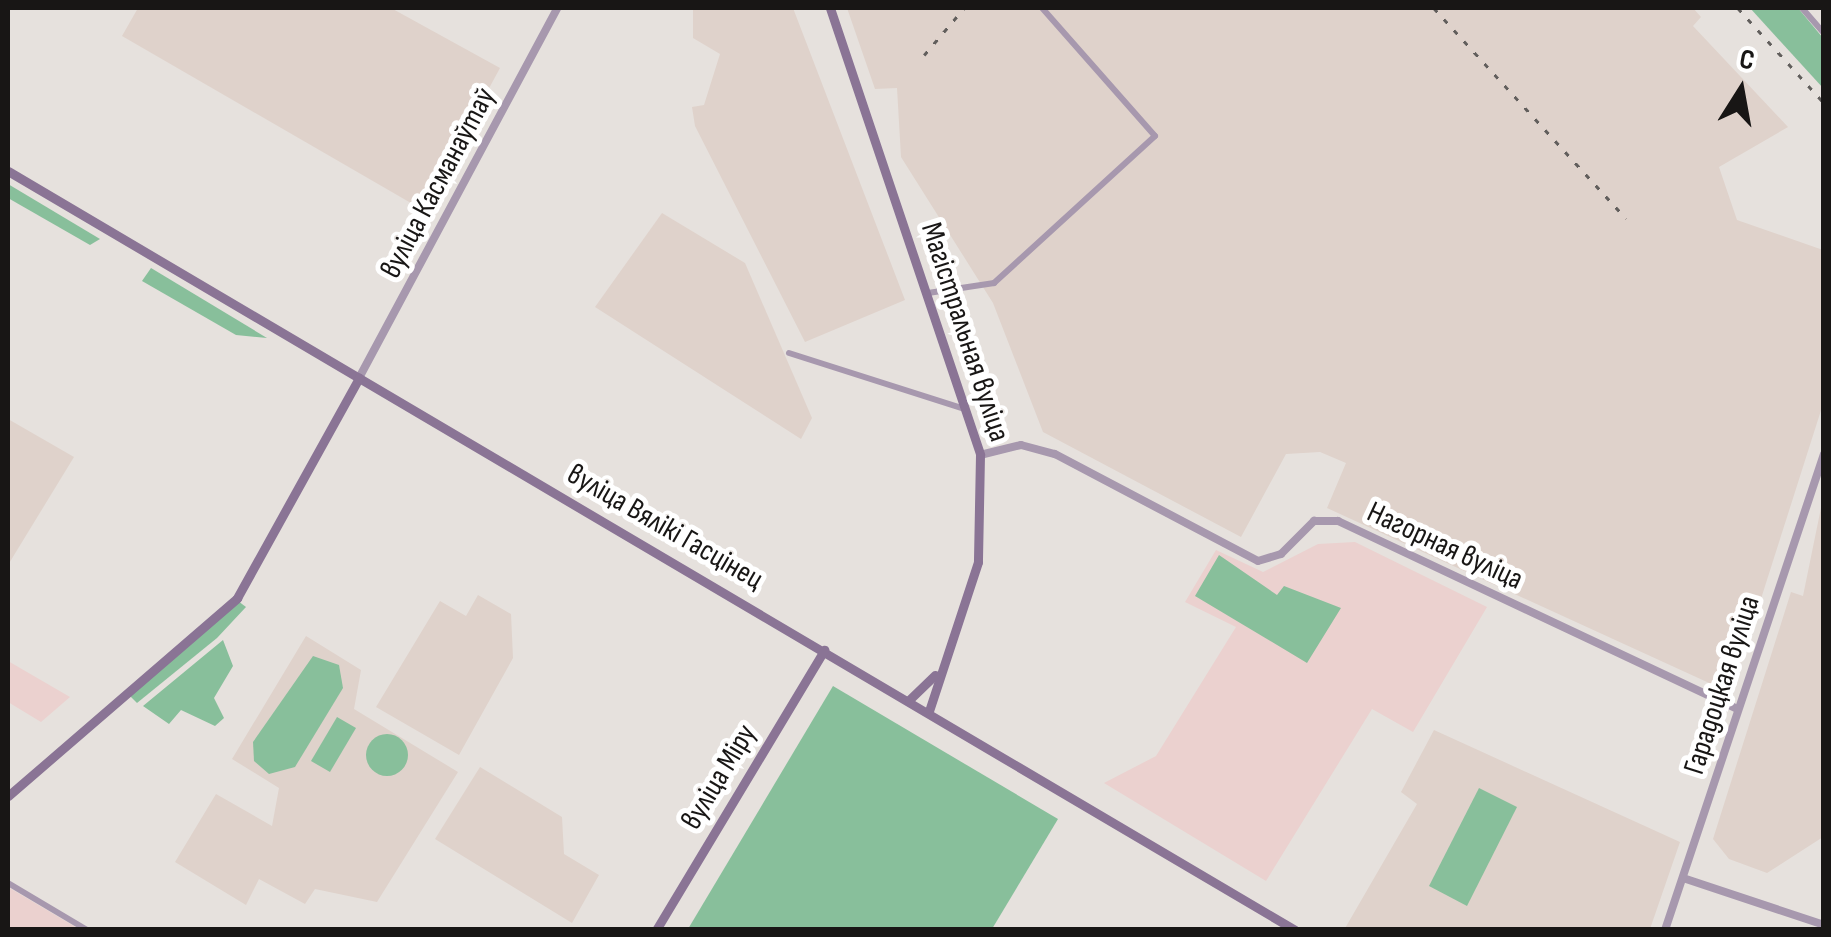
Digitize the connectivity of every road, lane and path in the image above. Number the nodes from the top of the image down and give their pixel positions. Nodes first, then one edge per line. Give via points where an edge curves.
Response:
1 (556, 8) edge
2 (830, 8) edge
3 (1042, 8) edge
4 (1802, 8) edge
5 (1824, 33) edge
6 (8, 171) edge
7 (928, 293) junction
8 (789, 353) dead end
9 (359, 378) junction
10 (968, 410) junction
11 (1824, 454) edge
12 (980, 455) junction
13 (824, 650) junction
14 (935, 675) junction
15 (909, 700) junction
16 (1736, 708) junction
17 (929, 711) junction
18 (8, 796) edge
19 (1683, 878) junction
20 (8, 883) edge
21 (1824, 925) edge
22 (87, 930) edge
23 (656, 930) edge
24 (1295, 930) edge
25 (1665, 930) edge

1 - 9 street, вуліца Касманаўтаў
2 - 7 main road, Магістральная вуліца
3 - 7 street via 1156,136 994,283
4 - 5 street
6 - 9 main road, вуліца Вялікі Гасцінец
7 - 10 main road, Магістральная вуліца
8 - 10 street
9 - 13 main road, вуліца Вялікі Гасцінец
9 - 18 main road via 237,598
10 - 12 main road, Магістральная вуліца
11 - 16 street, Гарадоцкая вуліца
12 - 14 main road, Магістральная вуліца via 978,562
12 - 16 street, Нагорная вуліца via 1020,444 1056,454 1258,561 1281,554 1314,521 1338,520
13 - 15 main road, вуліца Вялікі Гасцінец
13 - 23 main road, вуліца Міру
14 - 15 main road
14 - 17 main road
15 - 17 main road, вуліца Вялікі Гасцінец
16 - 19 street, Гарадоцкая вуліца
17 - 24 main road, вуліца Вялікі Гасцінец
19 - 21 street
19 - 25 street, Гарадоцкая вуліца
20 - 22 street

